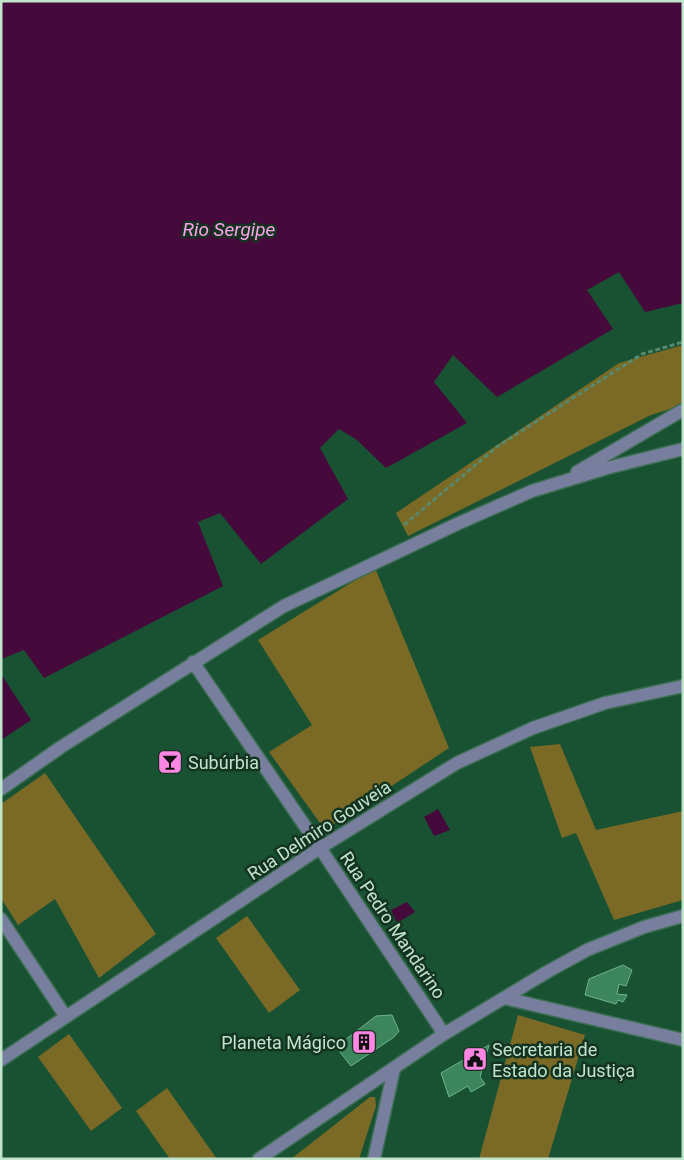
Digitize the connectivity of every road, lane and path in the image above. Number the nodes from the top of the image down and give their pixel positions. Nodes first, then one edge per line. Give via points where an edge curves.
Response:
1 (683, 342) edge
2 (683, 410) edge
3 (683, 449) edge
4 (558, 483) junction
5 (404, 525) dead end
6 (193, 662) junction
7 (683, 686) edge
8 (1, 790) edge
9 (320, 848) junction
10 (683, 916) edge
11 (1, 919) edge
12 (504, 998) junction
13 (66, 1017) junction
14 (444, 1034) junction
15 (683, 1040) edge
16 (1, 1060) edge
17 (394, 1069) junction
18 (264, 1158) edge
19 (374, 1159) edge

1 - 5 path via 642,354 498,446
2 - 4 street
3 - 4 street
4 - 6 street via 457,524 284,606
6 - 8 street
6 - 9 street, Rua Pedro Mandarino
7 - 9 street, Rua Delmiro Gouveia via 605,703 532,728 457,764
9 - 13 street, Rua Delmiro Gouveia
9 - 14 street, Rua Pedro Mandarino
10 - 12 street via 644,927 587,950
11 - 13 street
12 - 14 street
12 - 15 street
13 - 16 street, Rua Delmiro Gouveia
14 - 17 street
17 - 18 street
17 - 19 street

